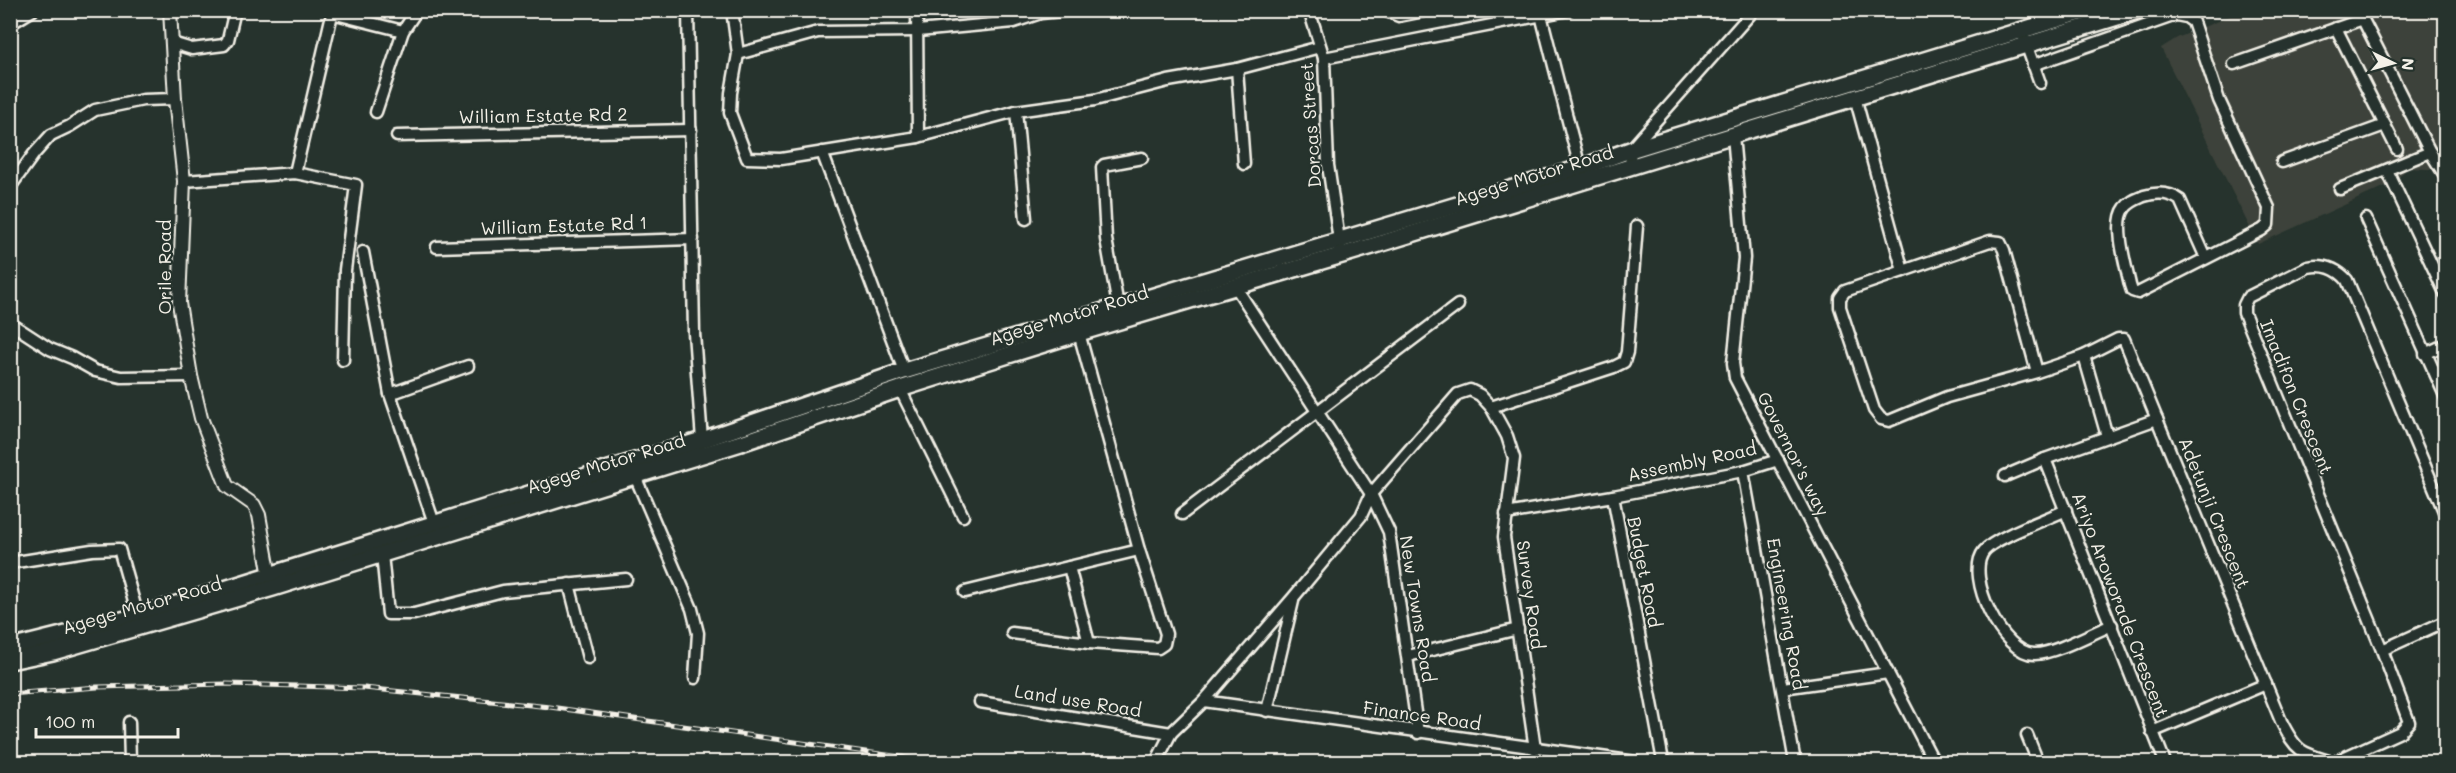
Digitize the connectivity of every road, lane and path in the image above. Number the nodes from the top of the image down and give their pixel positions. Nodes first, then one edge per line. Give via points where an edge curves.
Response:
1 (33, 10) edge
2 (170, 10) edge
3 (235, 10) edge
4 (417, 10) edge
5 (688, 10) edge
6 (732, 10) edge
7 (917, 10) edge
8 (1072, 10) edge
9 (1309, 10) edge
10 (1384, 10) edge
11 (1568, 10) edge
12 (1754, 10) edge
13 (2088, 10) edge
14 (2140, 10) edge
15 (1427, 11) edge
16 (332, 12) edge
17 (1541, 14) edge
18 (2360, 15) edge
19 (10, 24) edge
20 (2336, 28) junction
21 (403, 31) junction
22 (918, 31) junction
23 (2024, 38) junction
24 (172, 44) junction
25 (1320, 47) junction
26 (738, 54) junction
27 (1324, 58) junction
28 (2234, 64) dead end
29 (2033, 65) junction
30 (1237, 69) junction
31 (2040, 84) dead end
32 (1855, 97) junction
33 (175, 99) junction
34 (1016, 111) junction
35 (376, 112) dead end
36 (2385, 125) junction
37 (691, 130) junction
38 (1733, 135) junction
39 (397, 136) dead end
40 (918, 136) junction
41 (2397, 149) dead end
42 (1630, 150) junction
43 (822, 152) junction
44 (2430, 152) junction
45 (1142, 158) dead end
46 (2282, 162) dead end
47 (1244, 164) dead end
48 (1631, 166) junction
49 (1580, 168) junction
50 (2387, 170) junction
51 (296, 173) junction
52 (2445, 177) edge
53 (184, 181) junction
54 (10, 187) edge
55 (2340, 189) dead end
56 (1026, 219) dead end
57 (2366, 219) dead end
58 (1637, 226) dead end
59 (693, 239) junction
60 (1338, 239) junction
61 (437, 247) dead end
62 (363, 252) dead end
63 (1342, 255) junction
64 (2206, 258) junction
65 (1903, 271) junction
66 (1234, 286) junction
67 (2445, 295) edge
68 (1458, 305) dead end
69 (1118, 306) junction
70 (10, 323) edge
71 (1079, 333) junction
72 (1023, 344) junction
73 (2445, 344) edge
74 (2425, 354) junction
75 (2084, 356) junction
76 (343, 360) dead end
77 (468, 366) dead end
78 (937, 370) junction
79 (904, 371) junction
80 (2037, 372) junction
81 (191, 376) junction
82 (900, 389) junction
83 (390, 394) junction
84 (2445, 398) edge
85 (1491, 408) junction
86 (1318, 413) junction
87 (2157, 419) junction
88 (2107, 436) junction
89 (702, 440) junction
90 (2045, 459) junction
91 (1778, 460) junction
92 (1743, 471) junction
93 (635, 476) junction
94 (2005, 476) dead end
95 (1371, 494) junction
96 (1613, 496) junction
97 (2066, 510) junction
98 (1182, 514) dead end
99 (1506, 514) junction
100 (963, 516) dead end
101 (2445, 516) edge
102 (434, 523) junction
103 (1138, 550) junction
104 (382, 554) junction
105 (10, 562) edge
106 (1069, 567) junction
107 (626, 579) dead end
108 (271, 581) junction
109 (568, 584) junction
110 (965, 592) dead end
111 (1293, 598) junction
112 (138, 616) junction
113 (2445, 621) edge
114 (2112, 625) junction
115 (1518, 628) junction
116 (1012, 633) dead end
117 (1089, 643) junction
118 (2382, 650) junction
119 (1408, 656) junction
120 (13, 658) edge
121 (588, 658) dead end
122 (1888, 673) junction
123 (695, 678) dead end
124 (2266, 684) junction
125 (1784, 688) junction
126 (1204, 701) junction
127 (980, 702) dead end
128 (1267, 711) junction
129 (129, 722) dead end
130 (2152, 732) junction
131 (1170, 733) junction
132 (1418, 733) junction
133 (2027, 735) dead end
134 (1535, 749) junction
135 (130, 762) edge
136 (1156, 762) edge
137 (1636, 762) edge
138 (1663, 762) edge
139 (1795, 762) edge
140 (1934, 762) edge
141 (2037, 762) edge
142 (2165, 762) edge
143 (2333, 762) edge

1 - 19 street
2 - 24 street, Orile Road
3 - 24 street via 224,45 192,49
4 - 21 street
5 - 37 street
6 - 26 street
7 - 22 street
8 - 22 street via 1041,13 1014,22
9 - 25 street, Dorcas Street
10 - 15 street via 1399,16
11 - 17 street
12 - 42 street
13 - 23 main road, Agege Motor Road
14 - 23 main road, Agege Motor Road
16 - 21 street
16 - 51 street
17 - 27 street
17 - 49 street
18 - 20 street
18 - 44 street
20 - 28 street
20 - 36 street
21 - 35 street
22 - 26 street via 818,32
22 - 40 street
23 - 29 street
23 - 32 main road, Agege Motor Road
23 - 42 main road, Agege Motor Road
24 - 33 street, Orile Road
25 - 27 street, Dorcas Street
25 - 30 street
26 - 43 street via 730,113 747,158 781,159
27 - 60 street, Dorcas Street via 1326,142
29 - 31 street
29 - 64 street via 2176,15 2193,22 2219,100 2269,208 2270,218 2262,230
30 - 34 street via 1095,100
30 - 47 street
32 - 38 main road, Agege Motor Road
32 - 65 street
33 - 53 street, Orile Road
33 - 54 street via 143,100 95,110 51,135
34 - 40 street
34 - 56 street
36 - 41 street
36 - 46 street
37 - 39 street, William Estate Rd 2
37 - 59 street
38 - 48 main road, Agege Motor Road
38 - 91 street, Governor's way via 1744,258 1732,363 1735,378
40 - 43 street
42 - 48 street
42 - 49 main road, Agege Motor Road
43 - 79 street
44 - 50 street
44 - 52 street
45 - 69 street via 1102,167 1106,239
48 - 63 main road, Agege Motor Road
49 - 60 main road, Agege Motor Road
50 - 55 street
50 - 67 street
51 - 53 street
51 - 76 street via 356,185 345,270
53 - 81 street, Orile Road via 179,303
57 - 74 street
58 - 85 street via 1624,362
59 - 61 street, William Estate Rd 1
59 - 89 street via 694,333
60 - 63 street, Dorcas Street
60 - 69 main road, Agege Motor Road
62 - 83 street
63 - 66 main road, Agege Motor Road
64 - 64 street via 2180,200 2174,195 2153,193 2125,207 2119,224 2132,291 2138,292
65 - 80 street, Adetunji Crescent via 1990,241 2000,242
65 - 80 street, Adetunji Crescent via 1845,291 1840,298 1874,410 1881,419 1889,422 1947,397
66 - 71 main road, Agege Motor Road
66 - 86 street, New Towns Road
68 - 86 street
69 - 72 main road, Agege Motor Road
70 - 81 street via 94,371 121,377
71 - 72 main road, Agege Motor Road
71 - 103 street
72 - 78 main road, Agege Motor Road
73 - 74 street
74 - 84 street
75 - 80 street, Adetunji Crescent
75 - 87 street, Adetunji Crescent via 2124,339
75 - 88 street
77 - 83 street
78 - 79 main road, Agege Motor Road
78 - 82 main road, Agege Motor Road
79 - 89 main road, Agege Motor Road
81 - 108 street, Orile Road via 201,418 227,486 254,505 259,515
82 - 93 main road, Agege Motor Road
82 - 100 street
83 - 102 street
85 - 95 street, Survey Road via 1470,390 1458,394
85 - 99 street, Survey Road via 1514,458
86 - 95 street, New Towns Road
86 - 98 street
87 - 88 street
87 - 124 street, Adetunji Crescent
88 - 90 street
89 - 102 main road, Agege Motor Road
90 - 94 street
90 - 97 street, Ariyo Aroworade Crescent
91 - 92 street, Assembly Road
91 - 122 street, Governor's way
92 - 96 street, Assembly Road
92 - 125 street, Engineering Road
93 - 104 main road, Agege Motor Road
93 - 123 street via 692,609 698,633
95 - 111 street via 1361,516
95 - 119 street, New Towns Road via 1389,532
96 - 99 street, Budget Road
96 - 138 street, Budget Road
97 - 114 street, Ariyo Aroworade Crescent
97 - 114 street via 1984,551 1980,560 1984,603 2006,637 2020,651 2033,654 2045,653
99 - 115 street, Survey Road via 1504,537
101 - 118 street, Imadifon Crescent via 2347,280 2319,265 2248,297 2244,314
102 - 108 main road, Agege Motor Road
103 - 106 street
103 - 117 street via 1166,634 1164,644 1158,648
104 - 108 main road, Agege Motor Road
104 - 109 street via 388,614 414,614 503,591
105 - 112 street via 119,549
106 - 110 street
106 - 117 street
107 - 109 street
108 - 112 main road, Agege Motor Road
108 - 120 main road, Agege Motor Road via 53,652
109 - 121 street
111 - 126 street
111 - 128 street
112 - 120 main road, Agege Motor Road
113 - 118 street
114 - 130 street, Ariyo Aroworade Crescent
115 - 119 street
115 - 134 street, Survey Road
116 - 117 street
118 - 143 street, Imadifon Crescent via 2409,722 2400,732
119 - 132 street, New Towns Road
122 - 125 street
122 - 140 street, Governor's way
124 - 130 street
124 - 143 street, Adetunji Crescent via 2292,742 2300,751
125 - 139 street, Engineering Road
126 - 128 street, Finance Road
126 - 131 street
127 - 131 street, Land use Road
128 - 132 street, Finance Road
129 - 135 street
130 - 142 street, Ariyo Aroworade Crescent
131 - 136 street
132 - 134 street, Finance Road
133 - 141 street
134 - 137 street, Finance Road

